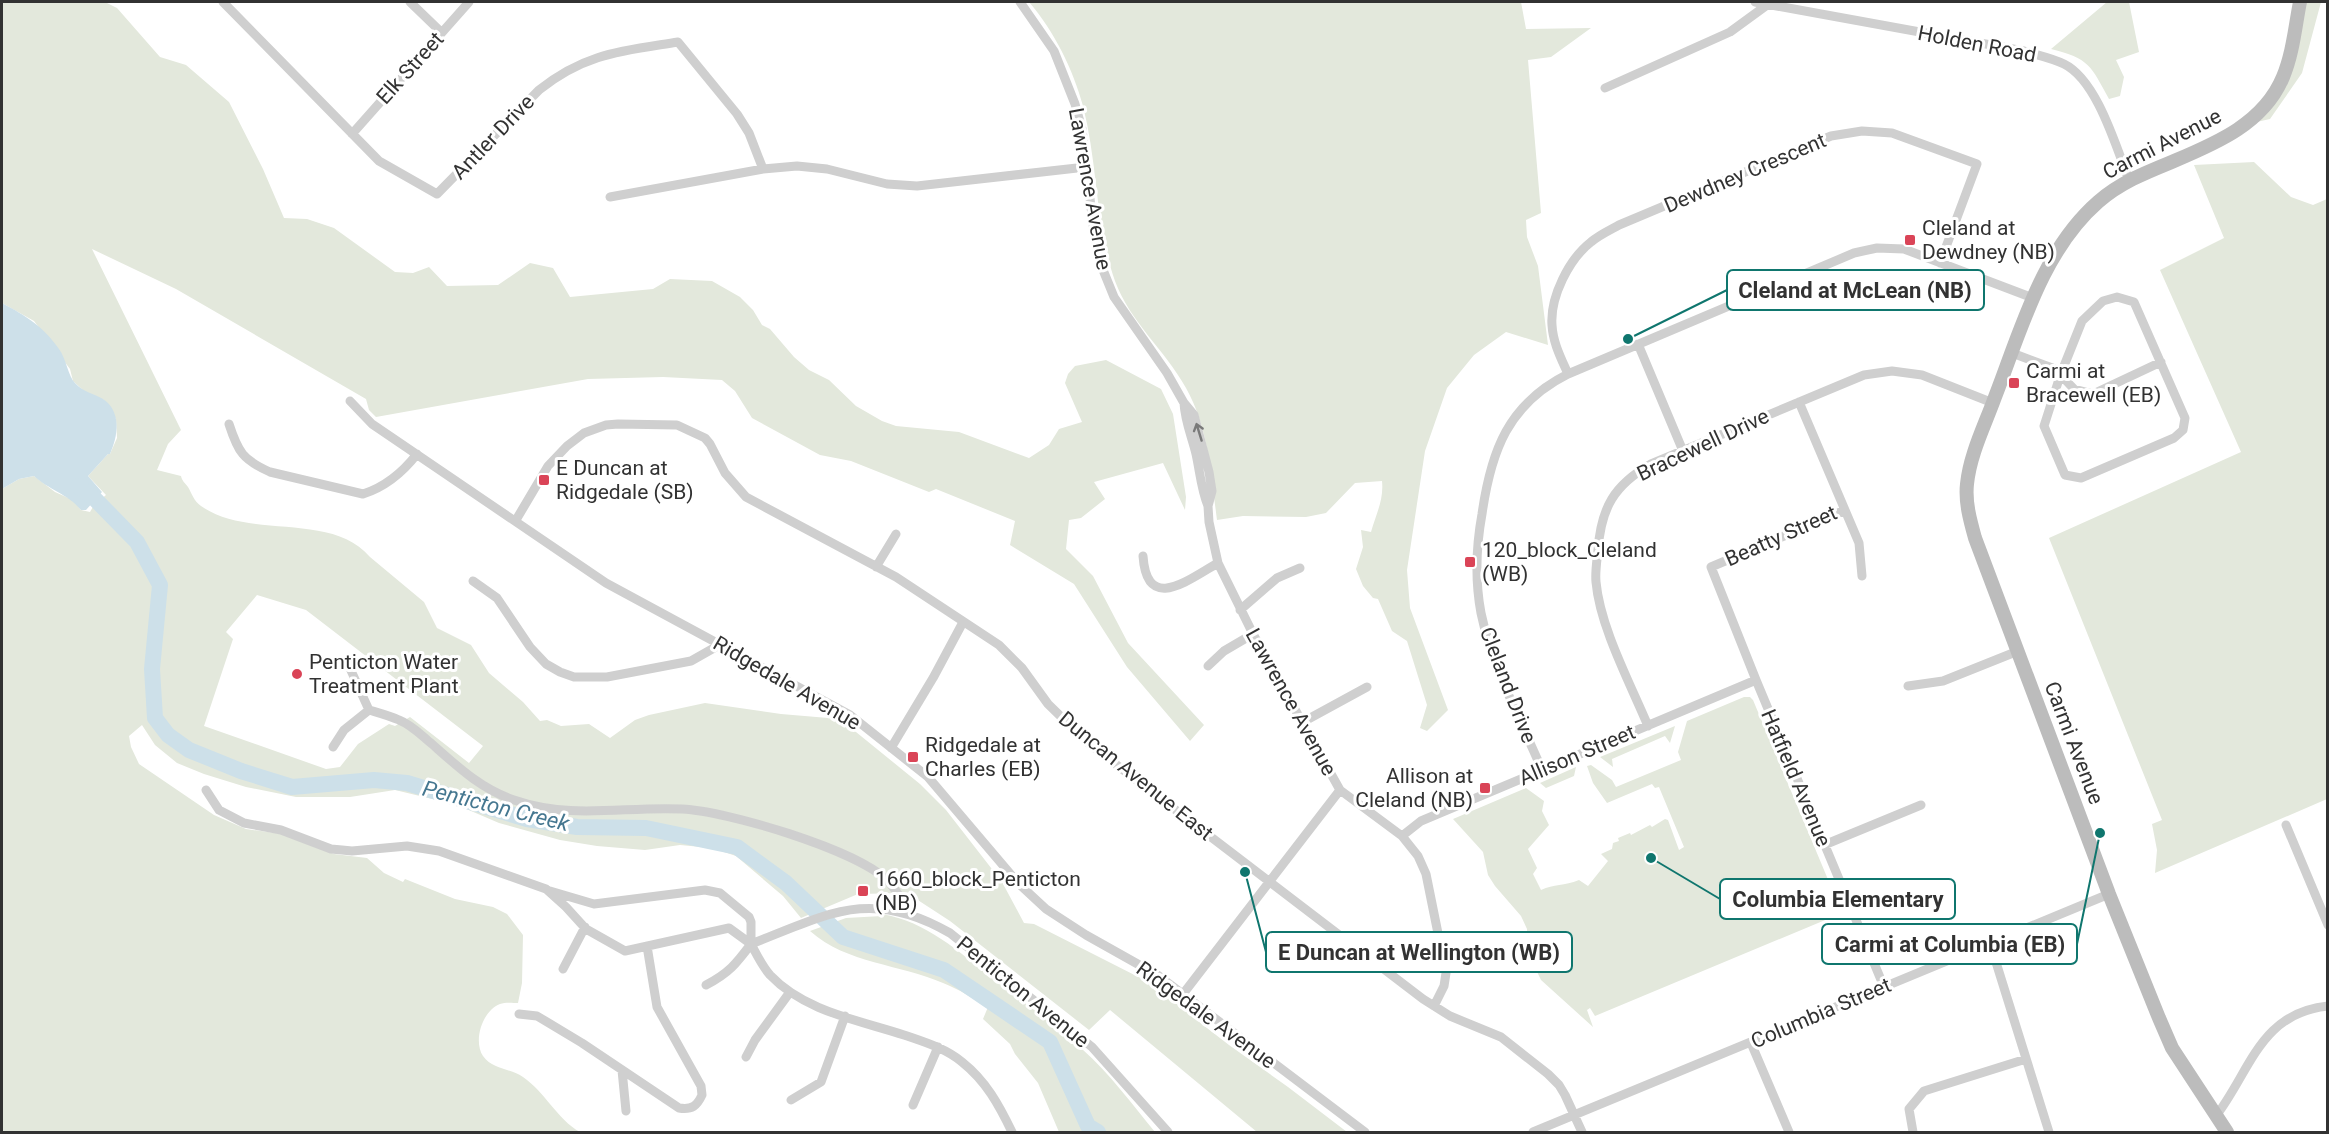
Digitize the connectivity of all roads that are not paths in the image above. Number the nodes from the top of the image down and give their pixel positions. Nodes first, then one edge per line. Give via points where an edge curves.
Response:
1 (223, 2) edge
2 (410, 2) edge
3 (469, 2) edge
4 (1020, 2) edge
5 (1755, 2) edge
6 (2300, 2) edge
7 (1767, 5) junction
8 (441, 32) junction
9 (1605, 88) dead end
10 (352, 134) junction
11 (1086, 167) junction
12 (763, 169) junction
13 (2129, 180) junction
14 (609, 197) dead end
15 (1940, 263) junction
16 (2033, 298) junction
17 (1638, 344) junction
18 (2012, 353) junction
19 (2161, 362) junction
20 (1568, 374) junction
21 (2060, 376) junction
22 (350, 401) dead end
23 (1799, 402) junction
24 (1993, 403) junction
25 (229, 424) dead end
26 (1683, 451) junction
27 (417, 454) junction
28 (1845, 510) junction
29 (516, 520) junction
30 (896, 534) dead end
31 (1143, 556) dead end
32 (1218, 563) junction
33 (876, 567) junction
34 (1711, 567) joint
35 (1300, 568) dead end
36 (1862, 576) dead end
37 (473, 581) dead end
38 (1240, 610) junction
39 (963, 622) junction
40 (1253, 634) junction
41 (721, 644) junction
42 (2018, 651) junction
43 (348, 664) dead end
44 (1209, 666) dead end
45 (1756, 680) junction
46 (1908, 686) dead end
47 (1367, 687) dead end
48 (369, 710) junction
49 (1301, 723) junction
50 (1648, 726) junction
51 (333, 747) dead end
52 (891, 748) junction
53 (1542, 770) junction
54 (206, 790) dead end
55 (1340, 790) junction
56 (1921, 805) dead end
57 (2286, 825) dead end
58 (1402, 836) junction
59 (1824, 845) junction
60 (1270, 882) junction
61 (546, 889) junction
62 (2109, 894) junction
63 (910, 914) junction
64 (2328, 925) edge
65 (585, 927) junction
66 (1990, 943) junction
67 (751, 944) junction
68 (647, 946) junction
69 (563, 969) dead end
70 (706, 985) dead end
71 (1884, 987) junction
72 (790, 992) junction
73 (1183, 994) junction
74 (1434, 1006) junction
75 (2328, 1006) edge
76 (519, 1014) dead end
77 (845, 1016) junction
78 (1751, 1042) junction
79 (938, 1047) junction
80 (746, 1057) dead end
81 (2026, 1059) junction
82 (622, 1070) junction
83 (791, 1100) dead end
84 (913, 1106) dead end
85 (626, 1111) dead end
86 (1574, 1116) junction
87 (2216, 1116) junction
88 (1012, 1132) edge
89 (1168, 1132) edge
90 (1365, 1132) edge
91 (1533, 1132) edge
92 (1582, 1132) edge
93 (1789, 1132) edge
94 (1913, 1132) edge
95 (2049, 1132) edge
96 (2227, 1132) edge

1 - 10 street, Antler Drive
2 - 8 street
3 - 8 street, Elk Street
4 - 11 street, Lawrence Avenue via 1054,51 1067,78 1082,129
5 - 7 street, Holden Road
6 - 13 street, Carmi Avenue via 2282,79 2258,114 2225,137
7 - 9 street via 1730,32
7 - 13 street, Holden Road via 2024,51 2065,64 2082,77 2095,97
8 - 10 street, Elk Street
10 - 12 street, Antler Drive via 379,161 437,194 554,78 579,63 606,54 678,42 737,114
11 - 12 street via 917,186 887,184 827,169
11 - 32 street, Lawrence Avenue via 1094,233 1110,287 1184,403 1184,418 1197,456
12 - 14 street
13 - 16 street, Carmi Avenue via 2097,203 2070,232
15 - 16 street, Cleland Drive
15 - 17 street, Cleland Drive via 1904,249 1877,248 1854,253
15 - 20 street, Dewdney Crescent via 1977,164 1892,133 1862,131 1831,136 1619,225 1590,243 1567,271 1551,324
16 - 18 street, Carmi Avenue
17 - 20 street, Cleland Drive
17 - 26 street
18 - 21 street via 2055,369
18 - 24 street, Carmi Avenue
19 - 21 street via 2093,394 2074,389
19 - 21 street via 2134,302 2117,297 2103,301 2082,321
19 - 21 street via 2185,418 2183,430 2174,438 2081,478 2065,475 2044,426
20 - 53 street, Cleland Drive via 1550,383 1526,405 1497,448 1485,494 1477,560 1488,638
22 - 27 street, Ridgedale Avenue via 372,424
23 - 24 street, Bracewell Drive via 1864,375 1892,371 1922,375
23 - 26 street, Bracewell Drive
23 - 28 street, Beatty Street
24 - 42 street, Carmi Avenue via 1969,470 1967,501 1975,538
25 - 27 street via 237,449 256,466 363,494 378,489
26 - 50 street, Bracewell Drive via 1633,474 1605,508 1599,530 1596,582 1605,623
27 - 29 street, Ridgedale Avenue
28 - 34 street, Beatty Street
28 - 36 street via 1859,543
29 - 33 street, Duncan Avenue East via 548,466 584,433 606,425 677,425 705,438 725,473 746,497
29 - 41 street, Ridgedale Avenue via 606,584
30 - 33 street
31 - 32 street via 1146,577 1160,589 1172,588
32 - 38 street, Lawrence Avenue
33 - 39 street, Duncan Avenue East
34 - 45 street, Hatfield Avenue
35 - 38 street via 1275,581
37 - 41 street via 497,598 546,664 574,676 607,677 691,661
38 - 40 street, Lawrence Avenue
39 - 52 street
39 - 60 street, Duncan Avenue East via 1011,656 1048,704 1088,743
40 - 44 street via 1224,651
40 - 49 street, Lawrence Avenue
41 - 52 street, Ridgedale Avenue via 850,715
42 - 46 street via 1943,681
42 - 62 street, Carmi Avenue
43 - 48 street
45 - 50 street, Allison Street
45 - 59 street, Hatfield Avenue
47 - 49 street
48 - 51 street via 344,730
48 - 63 street via 416,730 475,781 495,793 566,810 683,808 795,836 855,858 886,879
49 - 55 street, Lawrence Avenue
50 - 53 street, Allison Street
52 - 73 street, Ridgedale Avenue via 928,777 1019,884 1046,909
53 - 58 street, Allison Street via 1422,821
54 - 61 street via 219,810 244,824 281,830 331,849 407,846 439,852
55 - 58 street, Lawrence Avenue
55 - 60 street
56 - 59 street
57 - 64 street
58 - 74 street, Lawrence Avenue via 1419,856 1426,874 1443,962 1445,980
59 - 71 street, Hatfield Avenue
60 - 73 street
60 - 74 street, Duncan Avenue East
61 - 65 street
61 - 67 street via 594,904 716,891 749,917
62 - 66 street, Columbia Street
62 - 87 street, Carmi Avenue via 2172,1048
63 - 67 street, Penticton Avenue via 859,908 830,914
63 - 89 street, Penticton Avenue via 950,933 1092,1047
65 - 68 street via 625,951
65 - 69 street
66 - 71 street, Columbia Street
66 - 81 street
67 - 68 street via 729,928
67 - 70 street via 735,967
67 - 72 street via 769,973
68 - 82 street via 657,1007 695,1074 702,1095 694,1107 679,1108
71 - 78 street, Columbia Street
72 - 77 street
72 - 80 street
73 - 90 street, Ridgedale Avenue
74 - 86 street, Duncan Avenue East via 1501,1037 1559,1085
75 - 87 street via 2296,1014 2268,1033
76 - 82 street via 537,1016
77 - 79 street
77 - 83 street via 821,1082
78 - 86 street, Columbia Street
78 - 93 street
79 - 84 street
79 - 88 street via 985,1083
81 - 94 street via 1924,1091 1909,1109
81 - 95 street
82 - 85 street
86 - 91 street, Columbia Street
86 - 92 street, Duncan Avenue East
87 - 96 street, Carmi Avenue

